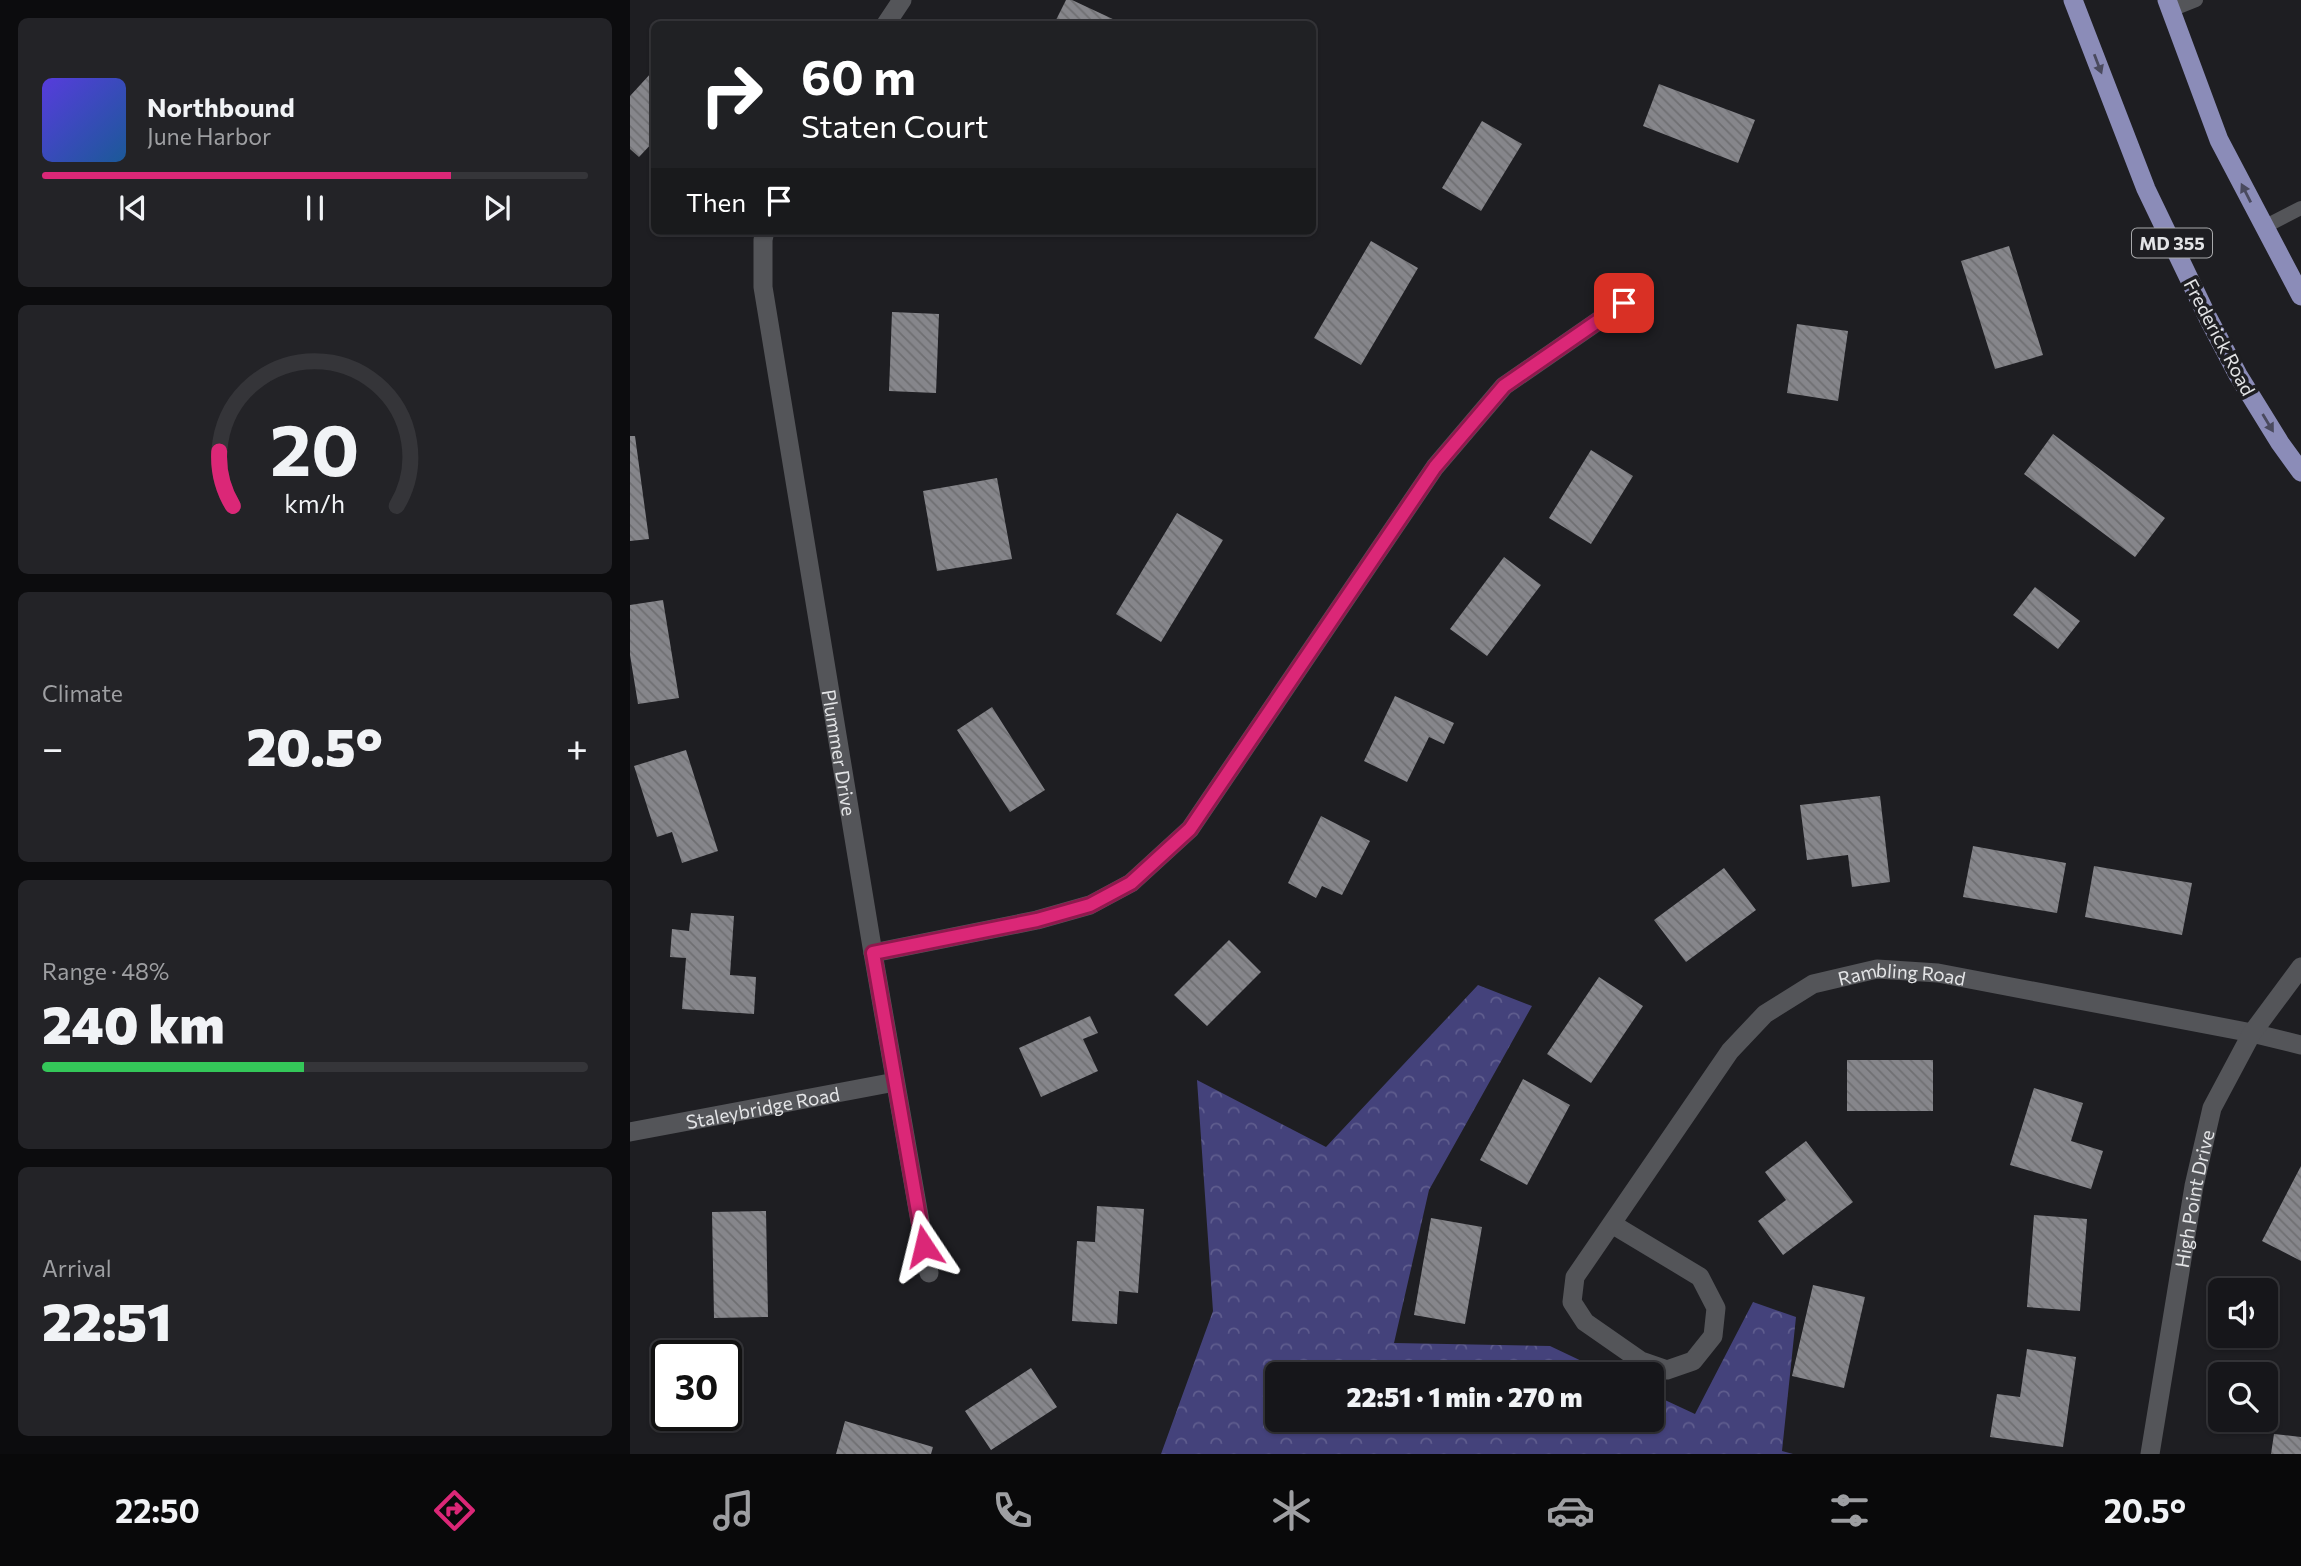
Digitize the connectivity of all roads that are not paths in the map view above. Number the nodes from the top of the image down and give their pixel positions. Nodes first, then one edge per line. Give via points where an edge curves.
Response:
1 (902, 0) edge
2 (2073, 0) edge
3 (2196, 0) edge
4 (2169, 5) edge
5 (888, 21) edge
6 (2301, 208) edge
7 (2264, 227) junction
8 (764, 235) edge
9 (1640, 292) dead end
10 (2301, 296) edge
11 (2301, 472) edge
12 (873, 953) junction
13 (2301, 967) edge
14 (2252, 1033) junction
15 (2301, 1045) edge
16 (895, 1082) junction
17 (630, 1132) edge
18 (1612, 1224) junction
19 (929, 1273) dead end
20 (2150, 1454) edge

1 - 5 street
2 -> 11 main road, Frederick Road / MD 355 via 2146,189 2208,318
3 - 4 lane
7 -> 4 main road via 2219,140
6 - 7 lane
7 - 10 main road
8 - 12 street, Plummer Drive via 763,287
9 - 12 street via 1495,396 1435,467 1190,829 1131,883 1090,905 1037,920
12 - 16 street, Plummer Drive
13 - 14 street, High Point Drive
14 - 15 street, Rambling Road
14 - 18 street, Rambling Road via 1938,973 1877,969 1813,984 1765,1014 1730,1051
14 - 20 street, High Point Drive via 2212,1108 2194,1186
16 - 17 street, Staleybridge Road
16 - 19 street, Plummer Drive
18 - 18 street, Rambling Road via 1700,1277 1716,1308 1713,1336 1693,1361 1667,1370 1641,1361 1585,1322 1572,1302 1575,1277

